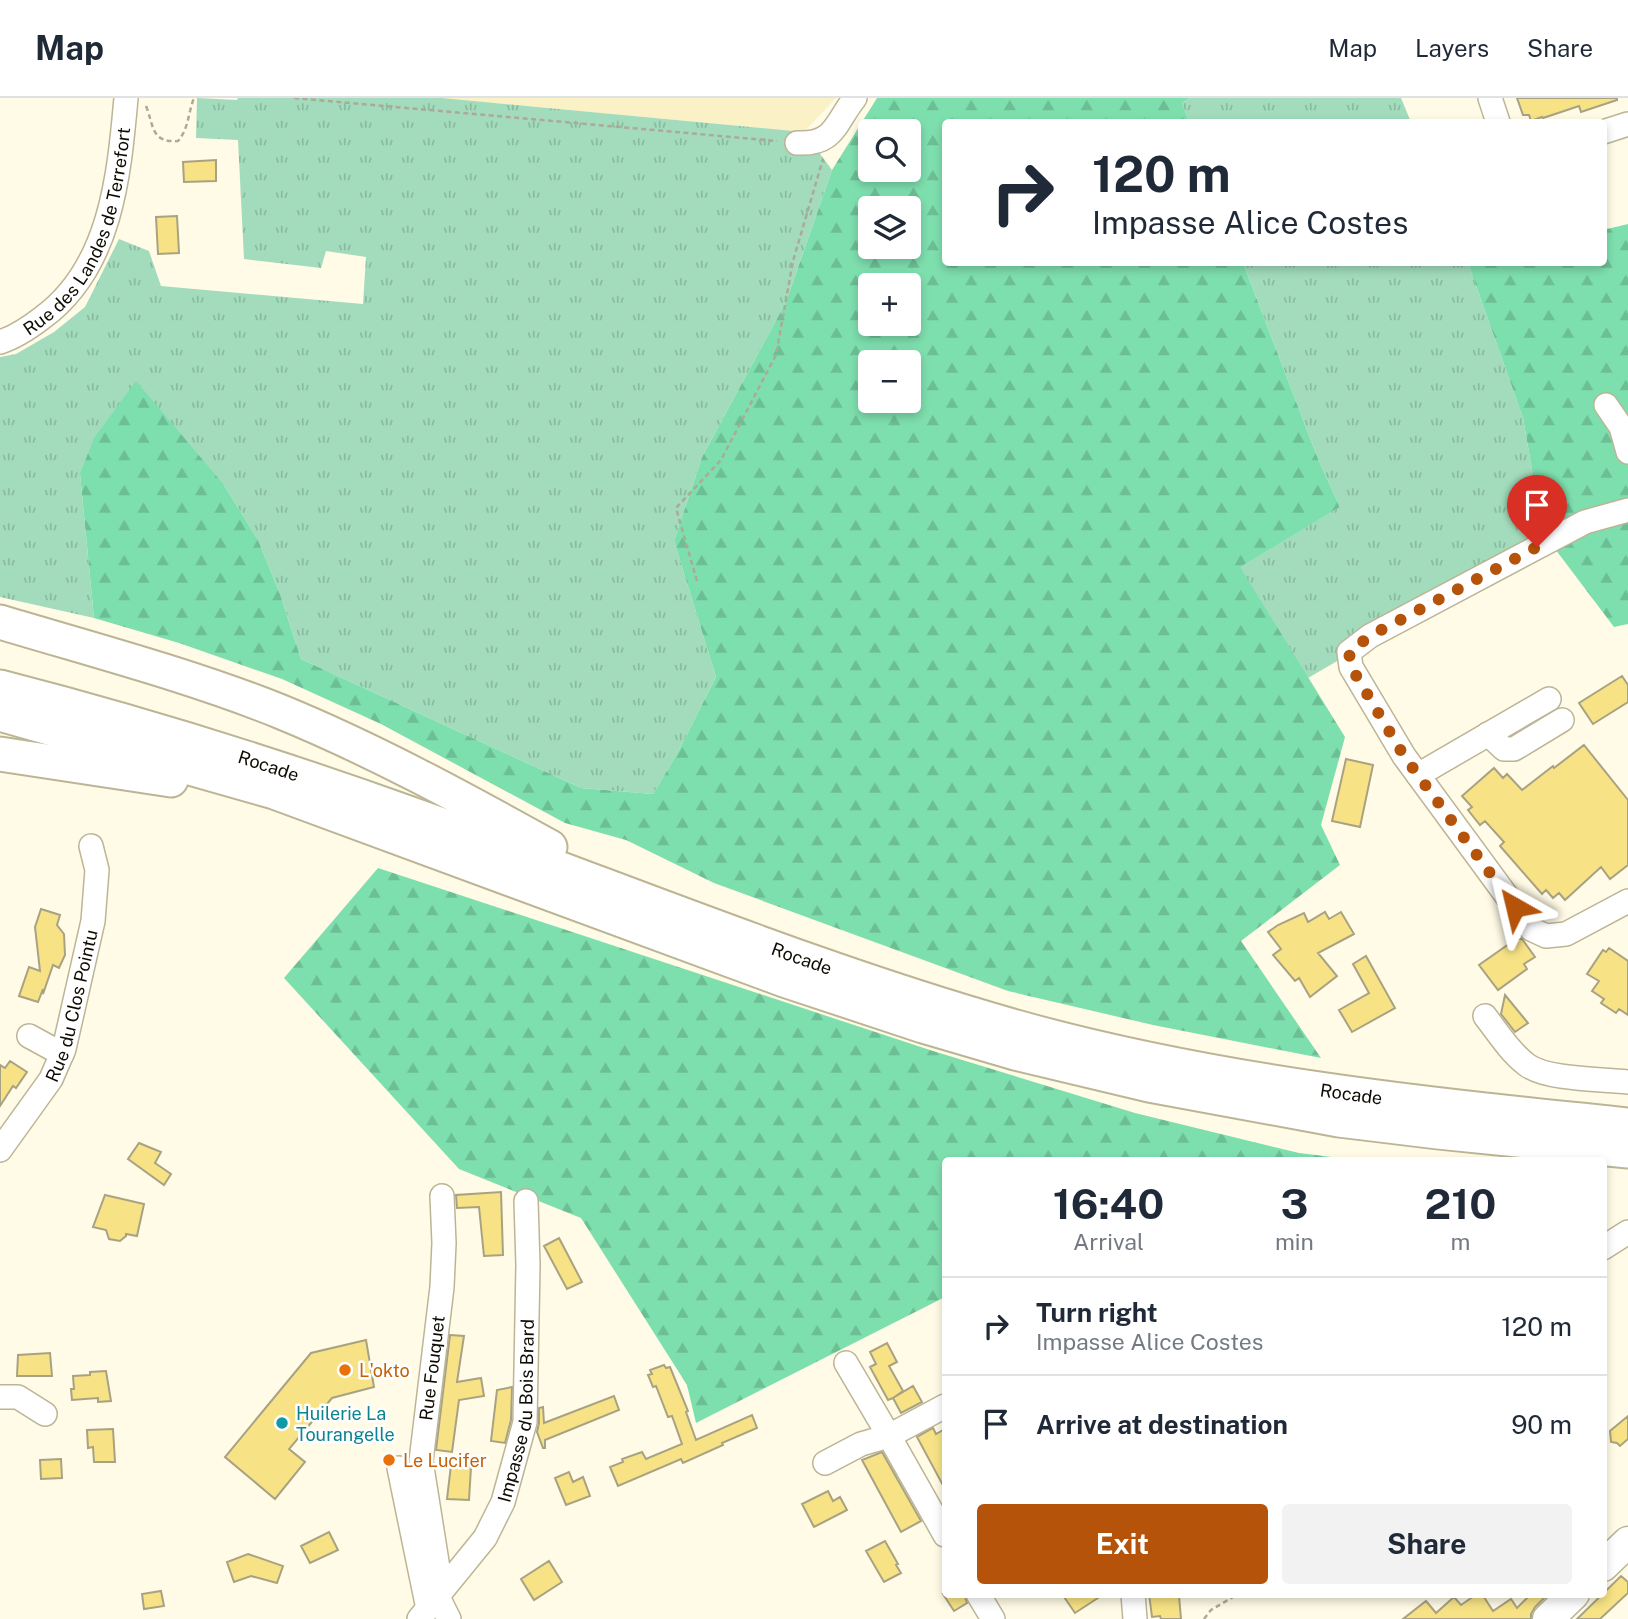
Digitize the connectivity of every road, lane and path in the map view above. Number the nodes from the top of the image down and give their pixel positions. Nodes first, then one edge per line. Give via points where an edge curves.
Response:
1 (126, 98) edge
2 (143, 98) edge
3 (194, 98) edge
4 (295, 98) edge
5 (855, 98) edge
6 (1490, 98) edge
7 (1497, 119) edge
8 (1628, 124) edge
9 (1607, 131) edge
10 (829, 136) junction
11 (797, 143) joint
12 (0, 342) edge
13 (1606, 405) dead end
14 (1628, 452) edge
15 (1628, 510) edge
16 (696, 581) dead end
17 (0, 622) edge
18 (0, 687) edge
19 (1549, 699) dead end
20 (0, 714) edge
21 (1562, 720) dead end
22 (1488, 734) junction
23 (0, 754) edge
24 (1418, 775) junction
25 (274, 792) junction
26 (91, 846) dead end
27 (640, 898) junction
28 (1628, 901) edge
29 (1485, 1016) dead end
30 (29, 1036) dead end
31 (62, 1054) junction
32 (1628, 1082) edge
33 (1628, 1125) edge
34 (0, 1150) edge
35 (1628, 1151) edge
36 (442, 1196) dead end
37 (526, 1201) dead end
38 (1628, 1232) edge
39 (1607, 1245) edge
40 (846, 1363) dead end
41 (0, 1397) edge
42 (942, 1408) edge
43 (45, 1414) dead end
44 (889, 1436) junction
45 (825, 1463) dead end
46 (398, 1468) dead end
47 (942, 1530) edge
48 (1628, 1542) edge
49 (1607, 1562) edge
50 (980, 1598) edge
51 (1133, 1598) edge
52 (1231, 1598) edge
53 (1570, 1598) edge
54 (429, 1608) edge
55 (449, 1619) edge
56 (993, 1619) edge
57 (1135, 1619) edge
58 (1204, 1619) edge
59 (1548, 1619) edge

1 - 12 street, Rue des Landes de Terrefort via 116,182 95,253 59,304
2 - 3 path via 153,131 164,141 178,141 185,133
4 - 11 path
5 - 10 street
6 - 7 street
8 - 9 street
10 - 11 street via 818,142
10 - 16 path via 793,261 776,355 721,460 676,508
13 - 14 street via 1621,427
15 - 24 street via 1585,522 1370,636 1349,652 1351,667
17 - 27 highway via 196,681 305,722 505,822
18 - 27 highway, Rocade via 299,774
19 - 22 street
20 - 25 highway
21 - 22 street via 1514,749 1504,749
22 - 24 street
23 - 25 highway
24 - 28 street via 1531,929 1546,936 1566,934
25 - 35 highway via 784,980 1015,1053 1149,1085 1339,1121
26 - 31 street, Rue du Clos Pointu via 97,870 93,921
27 - 33 highway, Rocade via 930,1001 1119,1053 1330,1092
29 - 32 street via 1529,1067 1549,1074
30 - 31 street
31 - 34 street, Rue du Clos Pointu via 51,1079
36 - 54 street, Rue Fouquet via 442,1287 421,1461 438,1568
37 - 54 street, Impasse du Bois Brard via 525,1422 502,1502 485,1538
38 - 39 street
40 - 44 street
41 - 43 street via 18,1397
42 - 44 street
44 - 45 street via 861,1444
44 - 47 street
46 - 54 street
48 - 49 main road
50 - 56 street
51 - 57 street
52 - 58 path
53 - 59 main road
54 - 55 street, Rue Fouquet

